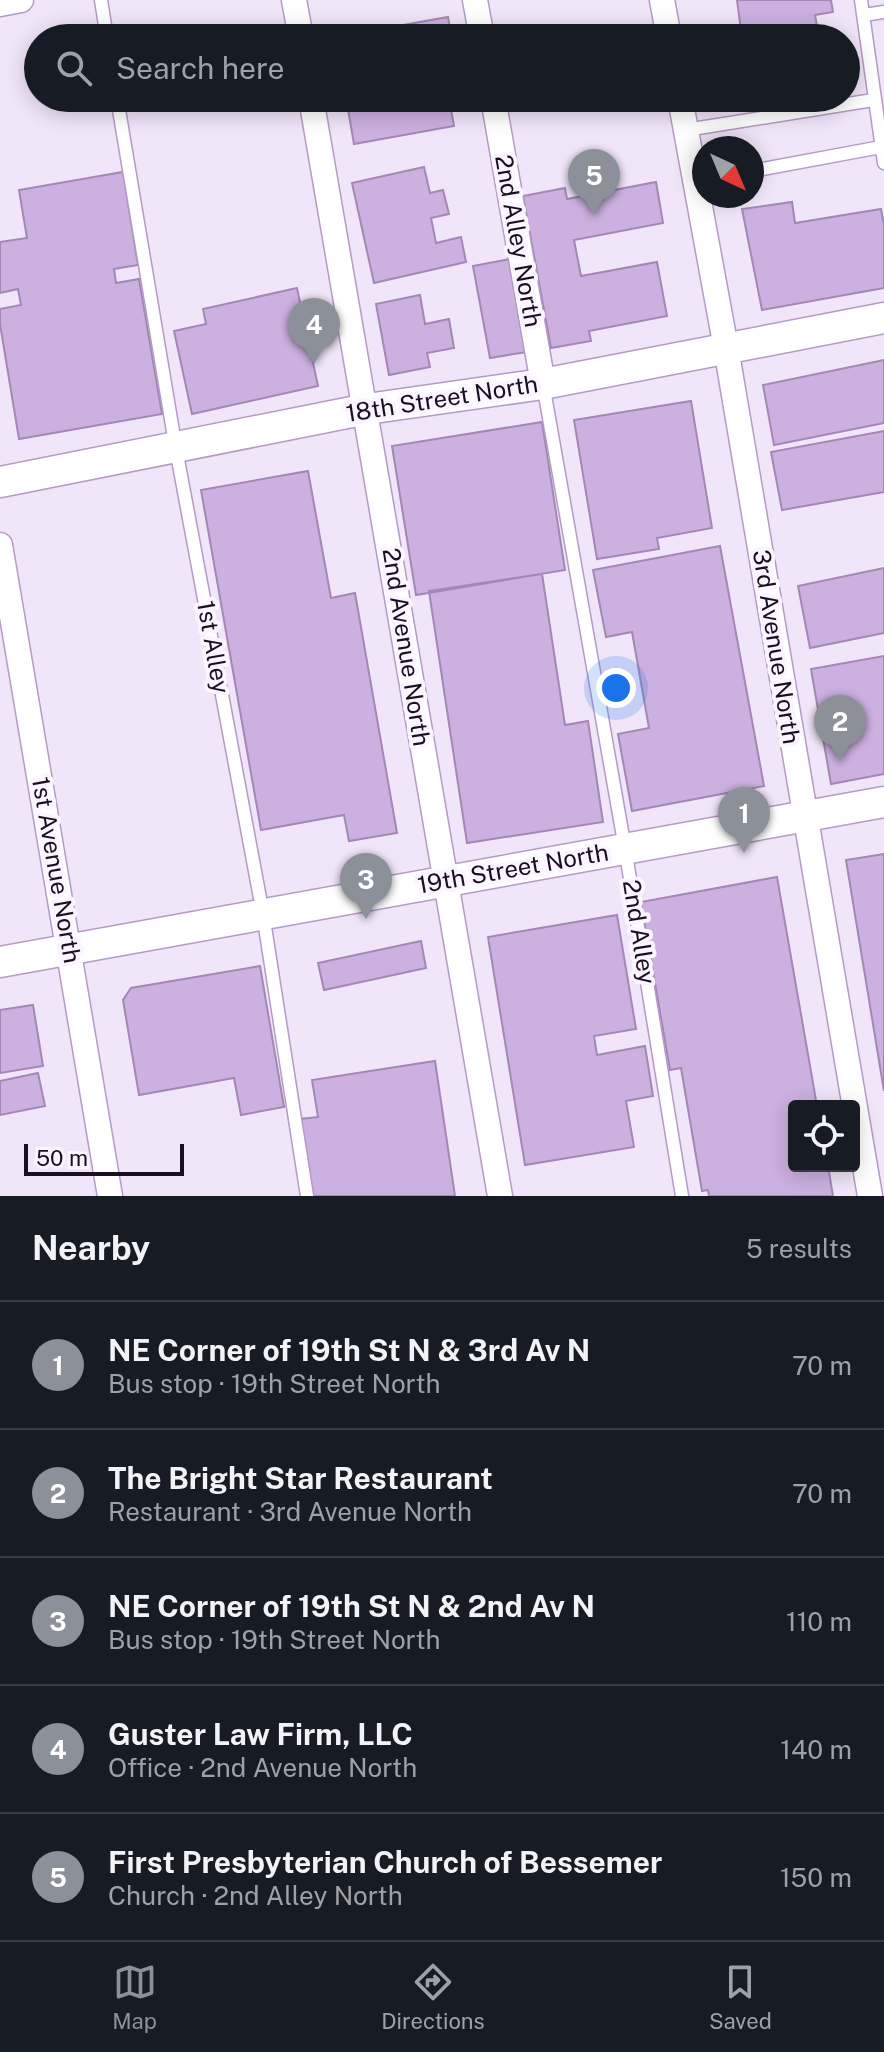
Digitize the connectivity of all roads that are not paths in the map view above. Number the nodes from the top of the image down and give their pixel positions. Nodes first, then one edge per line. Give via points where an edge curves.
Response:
1 (21, 0) edge
2 (101, 0) edge
3 (294, 0) edge
4 (475, 0) edge
5 (662, 0) edge
6 (861, 0) edge
7 (0, 4) edge
8 (884, 12) edge
9 (864, 15) junction
10 (105, 24) edge
11 (298, 24) edge
12 (479, 24) edge
13 (666, 24) edge
14 (873, 100) junction
15 (860, 102) edge
16 (119, 112) edge
17 (314, 112) edge
18 (495, 112) edge
19 (683, 112) edge
20 (798, 112) edge
21 (686, 130) junction
22 (881, 147) junction
23 (692, 151) edge
24 (884, 161) edge
25 (764, 169) edge
26 (704, 208) edge
27 (884, 318) edge
28 (726, 348) junction
29 (543, 384) junction
30 (367, 409) junction
31 (176, 449) junction
32 (0, 482) edge
33 (0, 545) edge
34 (884, 802) edge
35 (804, 816) junction
36 (625, 848) junction
37 (443, 881) junction
38 (263, 914) junction
39 (70, 949) junction
40 (0, 962) edge
41 (110, 1196) edge
42 (307, 1196) edge
43 (500, 1196) edge
44 (682, 1196) edge
45 (870, 1196) edge

1 - 7 street
2 - 10 lane
3 - 11 street
4 - 12 street
5 - 13 street
6 - 9 lane
8 - 9 lane
9 - 14 lane
14 - 15 lane
14 - 22 lane
16 - 31 lane, 1st Alley
17 - 30 street, 2nd Avenue North
18 - 29 street, 2nd Alley North
19 - 21 street, 3rd Avenue North
20 - 21 lane
21 - 23 street, 3rd Avenue North
22 - 24 lane
22 - 25 lane
26 - 28 street, 3rd Avenue North
27 - 28 street, 18th Street North
28 - 29 street, 18th Street North
28 - 35 street, 3rd Avenue North
29 - 30 street, 18th Street North
29 - 36 lane, 2nd Alley
30 - 31 street, 18th Street North
30 - 37 street, 2nd Avenue North
31 - 32 street, 18th Street North
31 - 38 lane, 1st Alley
33 - 39 street, 1st Avenue North
34 - 35 street, 19th Street North
35 - 36 street, 19th Street North
35 - 45 street, 3rd Avenue North
36 - 37 street, 19th Street North
36 - 44 lane, 2nd Alley
37 - 38 street, 19th Street North
37 - 43 street, 2nd Avenue North
38 - 39 street, 19th Street North
38 - 42 lane, 1st Alley
39 - 40 street, 19th Street North
39 - 41 street, 1st Avenue North

